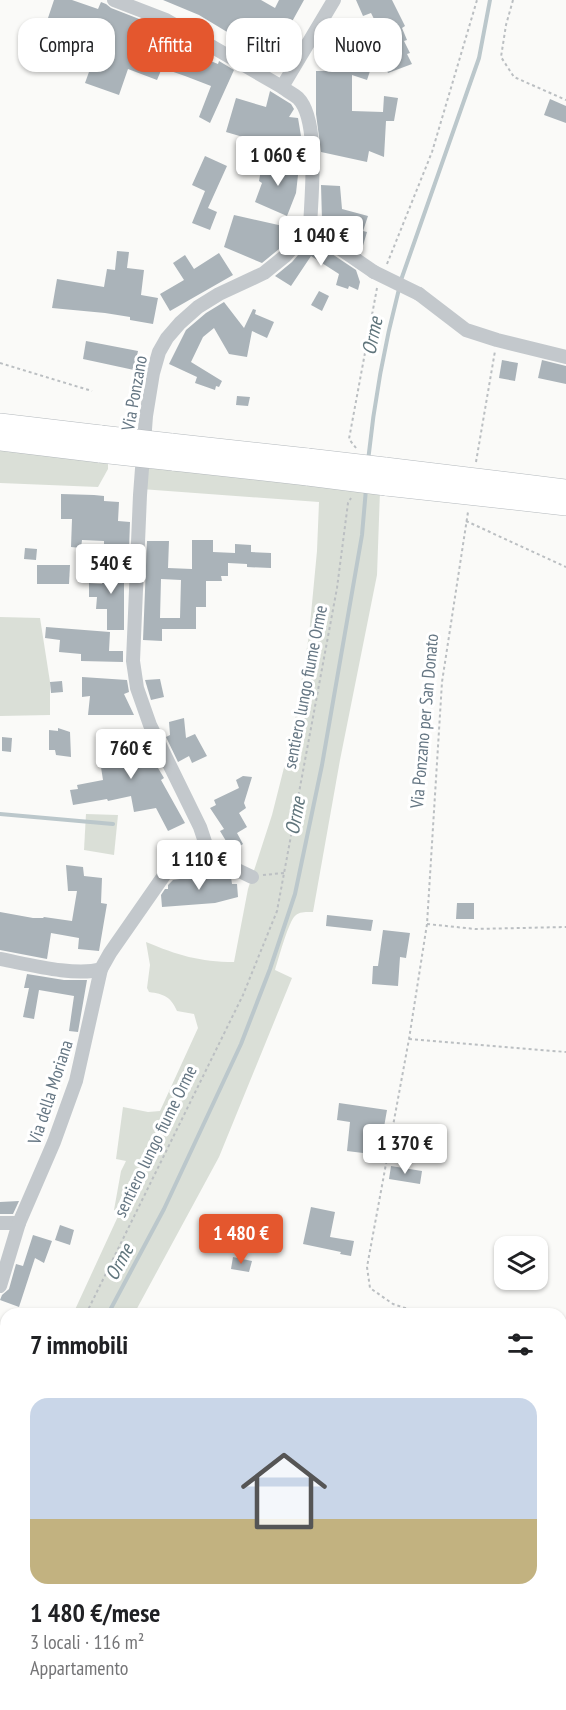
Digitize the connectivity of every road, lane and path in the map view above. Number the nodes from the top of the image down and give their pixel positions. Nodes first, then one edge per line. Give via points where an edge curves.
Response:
1 (114, 0) edge
2 (334, 0) edge
3 (477, 0) edge
4 (513, 0) edge
5 (282, 87) junction
6 (566, 100) edge
7 (310, 228) junction
8 (379, 275) junction
9 (497, 340) junction
10 (566, 357) edge
11 (0, 363) edge
12 (92, 391) dead end
13 (0, 424) edge
14 (0, 440) edge
15 (100, 444) junction
16 (356, 447) dead end
17 (476, 462) dead end
18 (386, 476) junction
19 (566, 490) edge
20 (354, 493) dead end
21 (566, 505) edge
22 (468, 511) dead end
23 (466, 521) junction
24 (566, 567) edge
25 (204, 858) junction
26 (284, 873) junction
27 (252, 877) joint
28 (427, 924) junction
29 (566, 927) edge
30 (0, 959) edge
31 (101, 969) junction
32 (409, 1039) junction
33 (566, 1052) edge
34 (0, 1223) edge
35 (19, 1223) junction
36 (0, 1286) edge
37 (89, 1308) edge
38 (405, 1308) edge

1 - 5 street via 165,20
2 - 5 street
3 - 8 path via 432,152
4 - 6 path via 501,57 514,77
5 - 7 street via 298,98 312,132
7 - 8 street
7 - 25 street, Via Ponzano via 264,273 219,294 180,323 159,352 153,373 140,495 133,661 137,688 150,725 201,827 206,845
8 - 9 street, bridge via 419,294 466,330
8 - 16 path via 349,439
9 - 10 street
9 - 17 path
11 - 12 path
13 - 15 highway
14 - 15 highway
15 - 18 highway, bridge
18 - 19 highway
18 - 21 highway
20 - 26 path, sentiero lungo fiume Orme via 348,502 337,588
22 - 23 path, Via Ponzano per San Donato
23 - 24 path
23 - 28 path, Via Ponzano per San Donato via 442,682
25 - 27 street
25 - 31 street via 165,874
26 - 27 path
26 - 37 path, sentiero lungo fiume Orme via 277,911 243,994
28 - 29 path via 475,929
28 - 32 path, Via Ponzano per San Donato
30 - 31 street via 77,971
31 - 35 street, Via della Moriana via 76,1081
32 - 33 path
32 - 38 path, Via Ponzano per San Donato via 367,1267 370,1288
34 - 35 street
35 - 36 street, Via della Moriana

